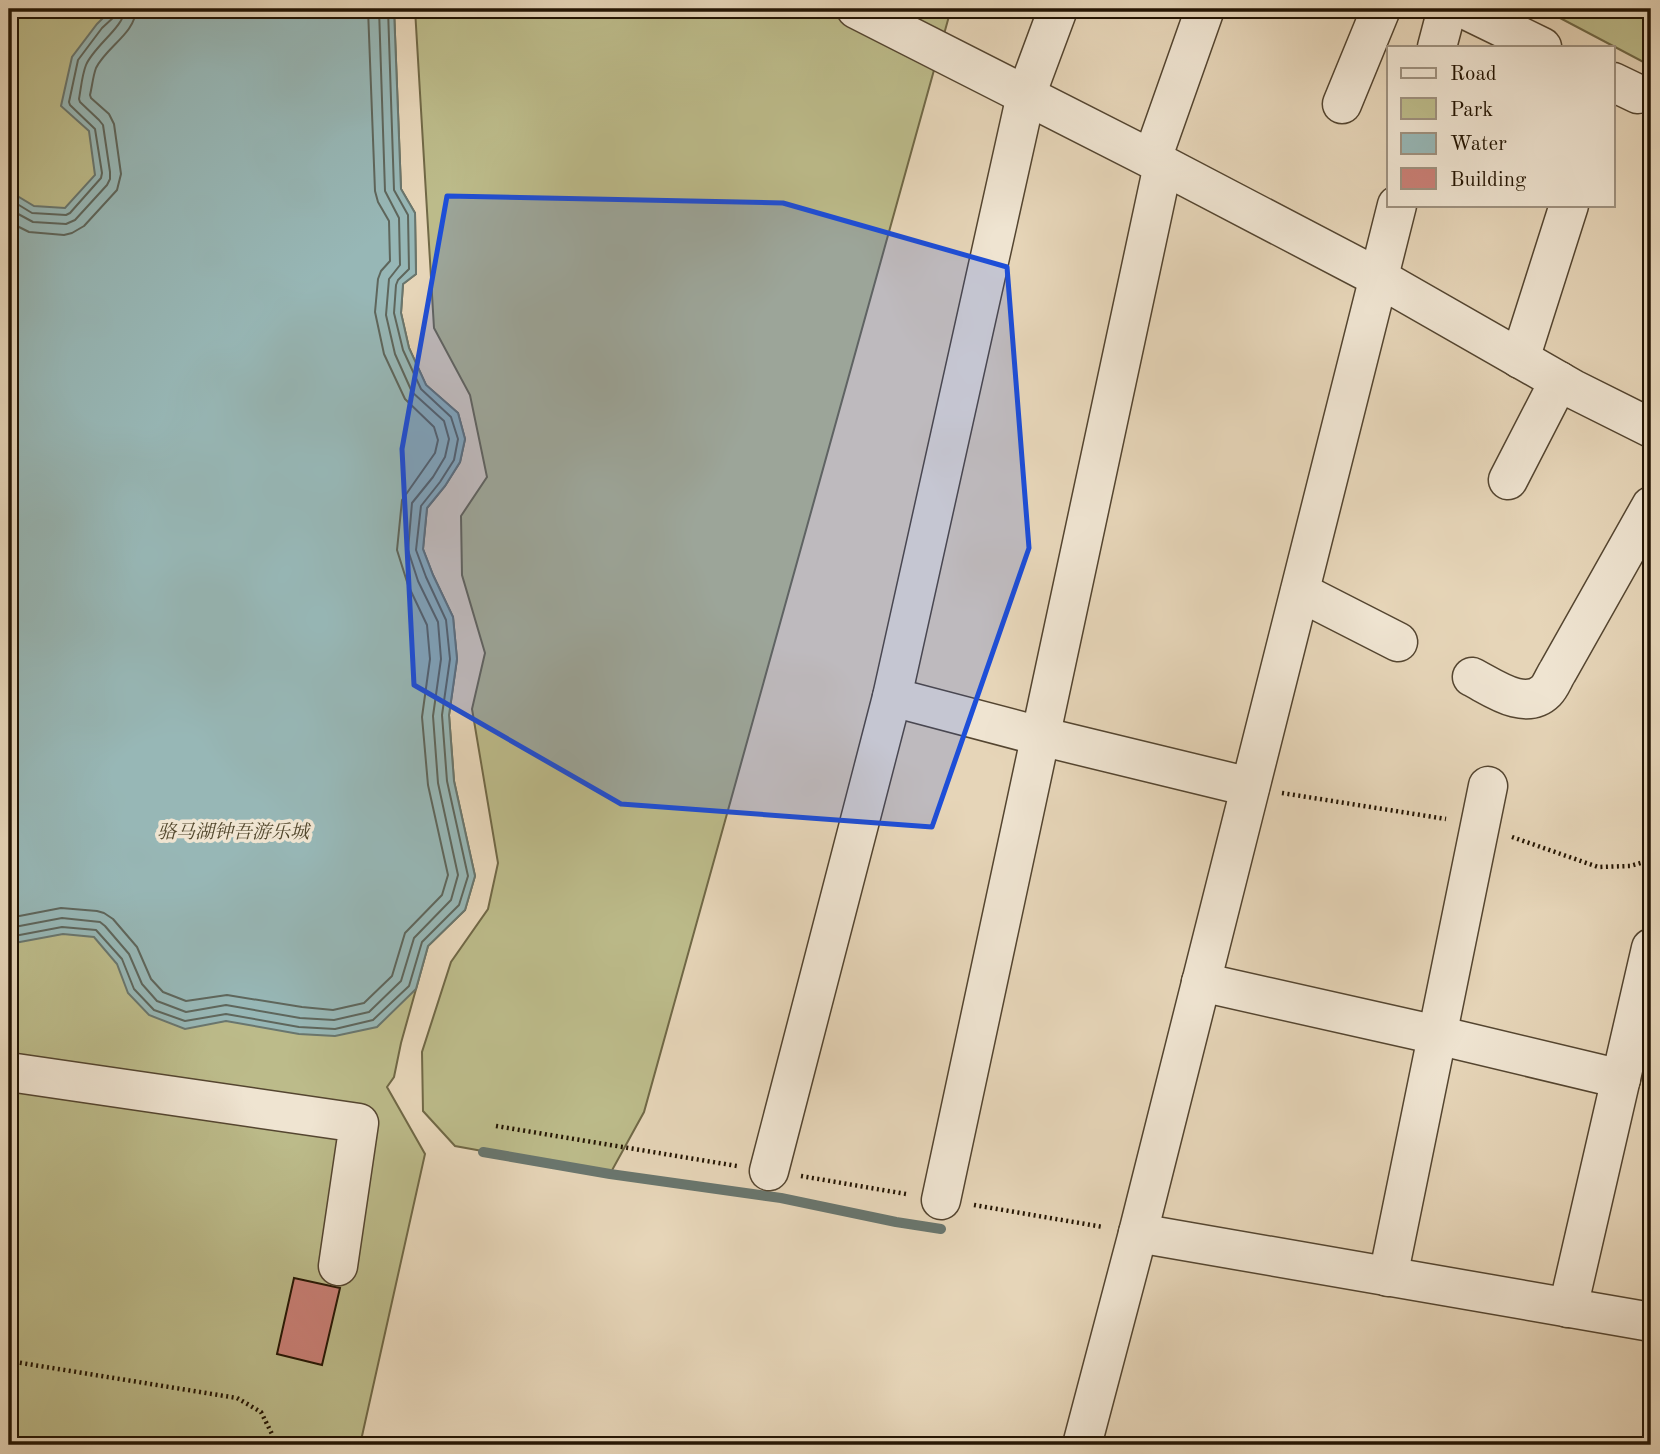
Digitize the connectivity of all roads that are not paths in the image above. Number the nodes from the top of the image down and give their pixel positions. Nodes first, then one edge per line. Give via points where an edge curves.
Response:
1 (856, 9) edge
2 (1058, 9) edge
3 (1205, 9) edge
4 (1381, 9) edge
5 (1447, 9) edge
6 (1464, 9) edge
7 (1437, 46) edge
8 (1540, 46) edge
9 (1027, 95) junction
10 (1342, 104) dead end
11 (1158, 162) junction
12 (1397, 206) edge
13 (1569, 206) edge
14 (1379, 278) junction
15 (1520, 359) junction
16 (1559, 381) junction
17 (1651, 428) edge
18 (1508, 480) dead end
19 (1651, 506) edge
20 (1300, 592) junction
21 (1398, 642) dead end
22 (1472, 677) dead end
23 (892, 697) junction
24 (1040, 736) junction
25 (1488, 786) dead end
26 (1250, 787) junction
27 (1651, 948) edge
28 (1201, 982) junction
29 (1437, 1035) junction
30 (9, 1072) edge
31 (1621, 1079) junction
32 (769, 1171) road end
33 (941, 1200) road end
34 (1138, 1233) junction
35 (338, 1266) dead end
36 (1388, 1277) junction
37 (1568, 1308) junction
38 (1651, 1322) edge
39 (1082, 1445) edge

1 - 9 street
2 - 9 street
3 - 11 street
4 - 10 street
5 - 7 street
6 - 8 street
9 - 11 street
9 - 23 street
11 - 14 street
11 - 24 street
12 - 14 street
13 - 15 street
14 - 15 street
14 - 20 street
15 - 16 street
16 - 17 street
16 - 18 street
19 - 22 street via 1545,691 1531,699 1513,698
20 - 21 street
20 - 26 street
23 - 24 street
23 - 32 street
24 - 26 street
24 - 33 street
25 - 29 street
26 - 28 street
27 - 31 street
28 - 29 street
28 - 34 street
29 - 31 street
29 - 36 street
30 - 35 street via 359,1123
31 - 37 street
34 - 36 street
34 - 39 street
36 - 37 street
37 - 38 street

